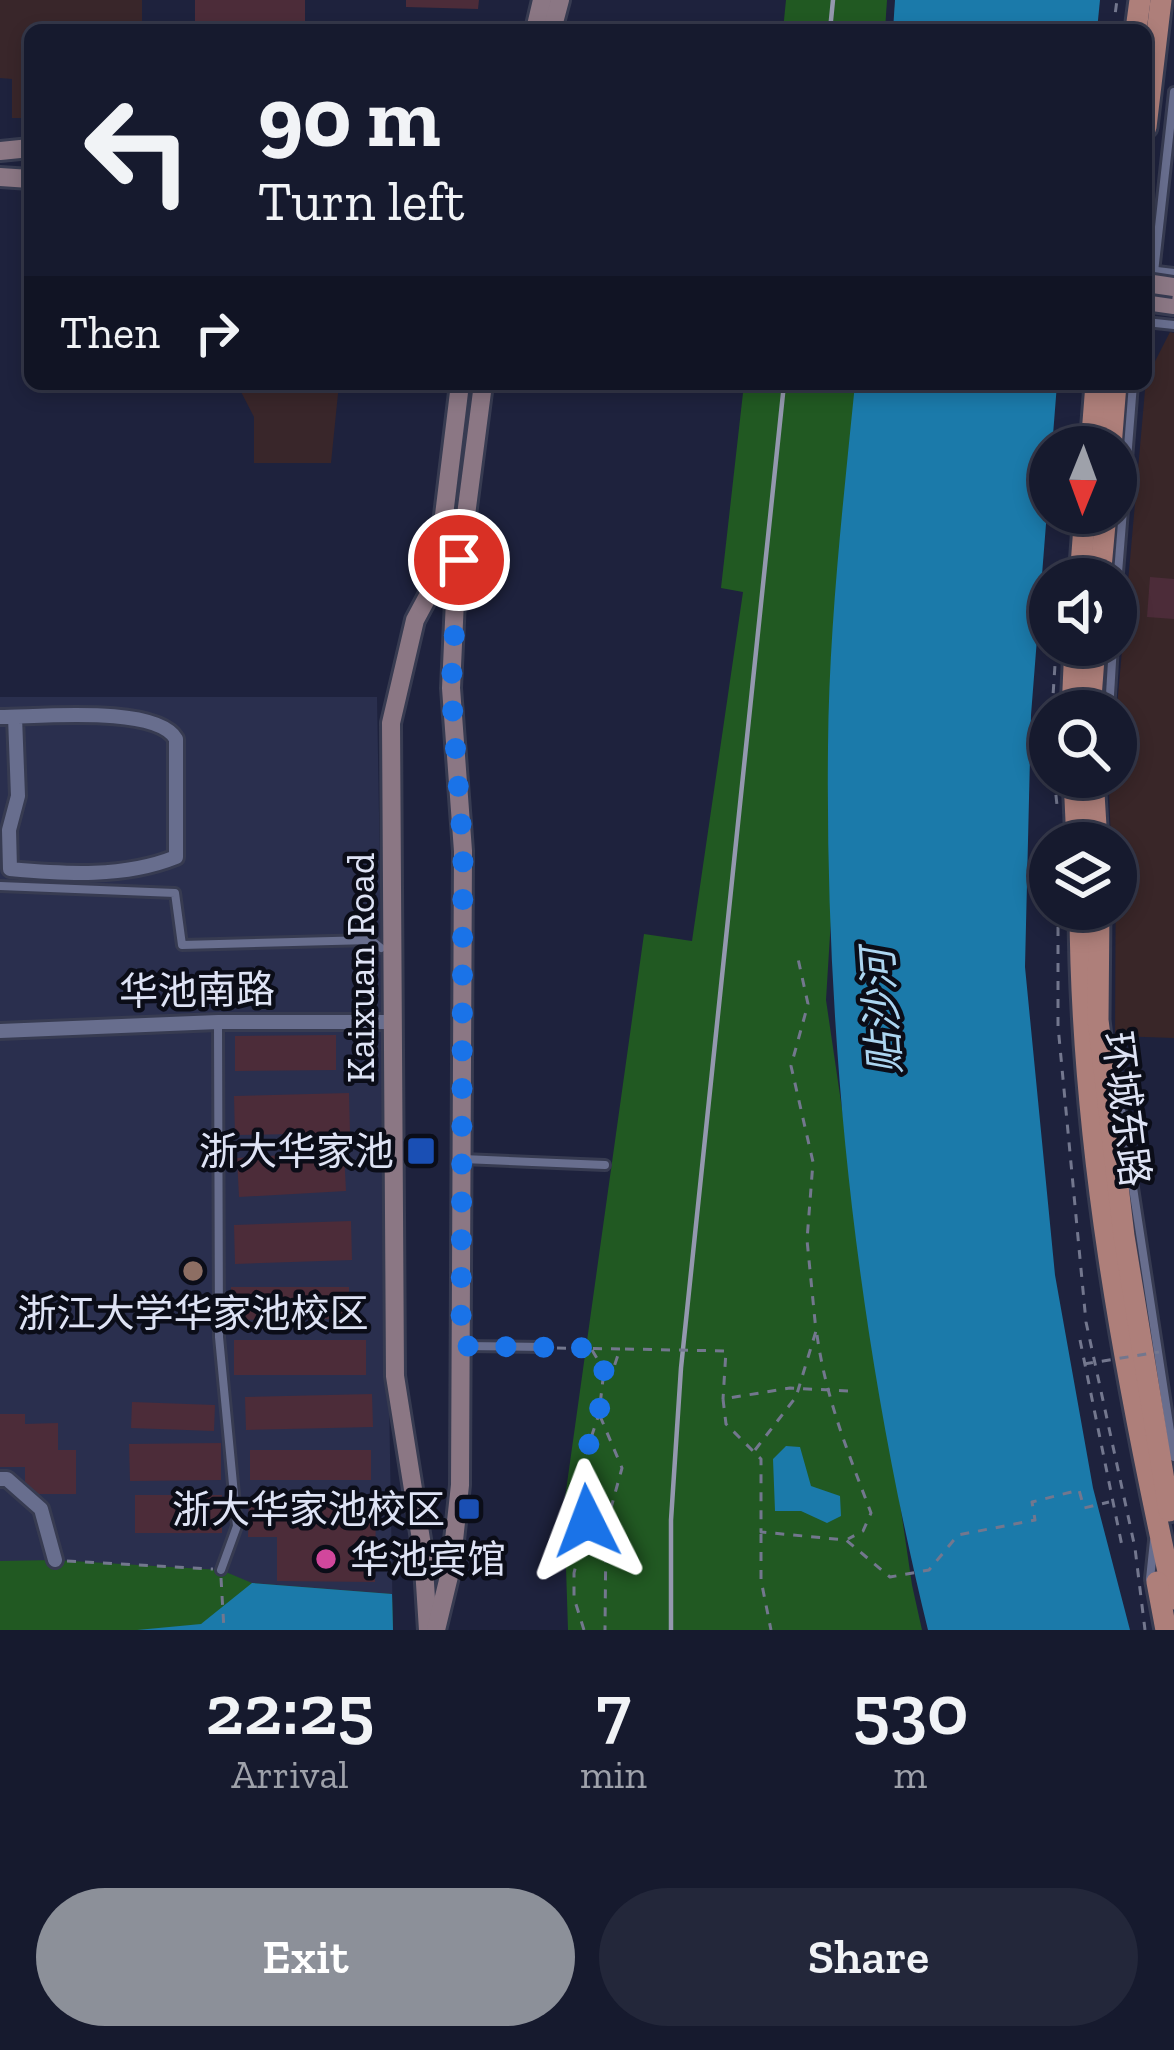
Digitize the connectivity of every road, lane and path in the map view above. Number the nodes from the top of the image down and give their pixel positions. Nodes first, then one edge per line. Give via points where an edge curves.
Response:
1 (1161, 0) edge
2 (1152, 76) edge
3 (1174, 92) edge
4 (1152, 269) edge
5 (459, 390) edge
6 (482, 390) edge
7 (1095, 390) edge
8 (1116, 390) edge
9 (1133, 390) edge
10 (1092, 426) edge
11 (1113, 426) edge
12 (1119, 558) edge
13 (1055, 667) dead end
14 (1053, 690) edge
15 (8, 717) edge
16 (0, 886) edge
17 (1058, 930) edge
18 (1080, 930) edge
19 (1100, 930) edge
20 (1102, 930) edge
21 (388, 948) junction
22 (797, 954) dead end
23 (218, 1022) junction
24 (394, 1022) junction
25 (0, 1031) edge
26 (462, 1159) junction
27 (605, 1165) dead end
28 (816, 1331) junction
29 (1079, 1340) dead end
30 (461, 1346) junction
31 (544, 1347) joint
32 (592, 1348) junction
33 (622, 1349) junction
34 (1159, 1352) dead end
35 (1084, 1364) junction
36 (604, 1370) junction
37 (798, 1388) junction
38 (825, 1389) junction
39 (848, 1391) dead end
40 (723, 1399) junction
41 (599, 1414) junction
42 (754, 1452) junction
43 (1174, 1457) edge
44 (0, 1479) edge
45 (1109, 1502) junction
46 (1165, 1528) edge
47 (761, 1532) junction
48 (846, 1540) junction
49 (1122, 1546) dead end
50 (56, 1561) joint
51 (220, 1570) junction
52 (1165, 1592) edge
53 (224, 1630) edge
54 (432, 1630) edge
55 (584, 1630) edge
56 (605, 1630) edge
57 (771, 1630) edge
58 (1145, 1630) edge
59 (1156, 1630) edge
60 (1166, 1630) edge

1 - 2 main road
3 - 4 lane
5 - 21 main road, Kaixuan Road via 436,581 415,620 391,723
6 - 26 main road via 451,688 463,850
7 - 10 main road
8 - 11 main road
9 - 12 lane
13 - 14 path
15 - 15 street via 18,796 10,869 146,869 176,857 170,729 122,718
16 - 21 lane via 175,893 182,945 371,940
17 - 58 path via 1058,1026 1081,1280
18 - 46 main road, 环城东路 via 1079,1016 1126,1373
19 - 46 main road, 环城东路 via 1097,1020
20 - 43 lane via 1107,1016
21 - 24 main road, Kaixuan Road
22 - 28 path via 808,1004 790,1066 813,1162 807,1240
23 - 24 street, 华池南路
23 - 25 street, 华池南路
23 - 51 lane via 219,1337 238,1526
24 - 54 main road, Kaixuan Road via 395,1376
26 - 27 lane
26 - 30 main road
28 - 37 path
28 - 38 path
29 - 35 path
30 - 31 lane
30 - 54 main road via 460,1485 451,1568
31 - 32 path
32 - 33 path
32 - 36 path
33 - 36 path
33 - 40 path, bridge via 726,1351
34 - 35 path, bridge
35 - 45 path
36 - 41 path
37 - 38 path
37 - 40 path
37 - 42 path
38 - 39 path
38 - 48 path via 871,1513 863,1532
40 - 42 path via 726,1424
41 - 55 path via 582,1465 587,1521 574,1574
41 - 56 path via 622,1468 606,1526
42 - 47 path via 761,1459
44 - 50 street via 41,1509
45 - 48 path via 1084,1508 1079,1490 1032,1502 1035,1520 958,1535 929,1570 890,1577
45 - 49 path
46 - 52 main road
46 - 59 lane via 1149,1593
47 - 48 path
47 - 57 path
50 - 51 path
51 - 53 path
52 - 60 main road

